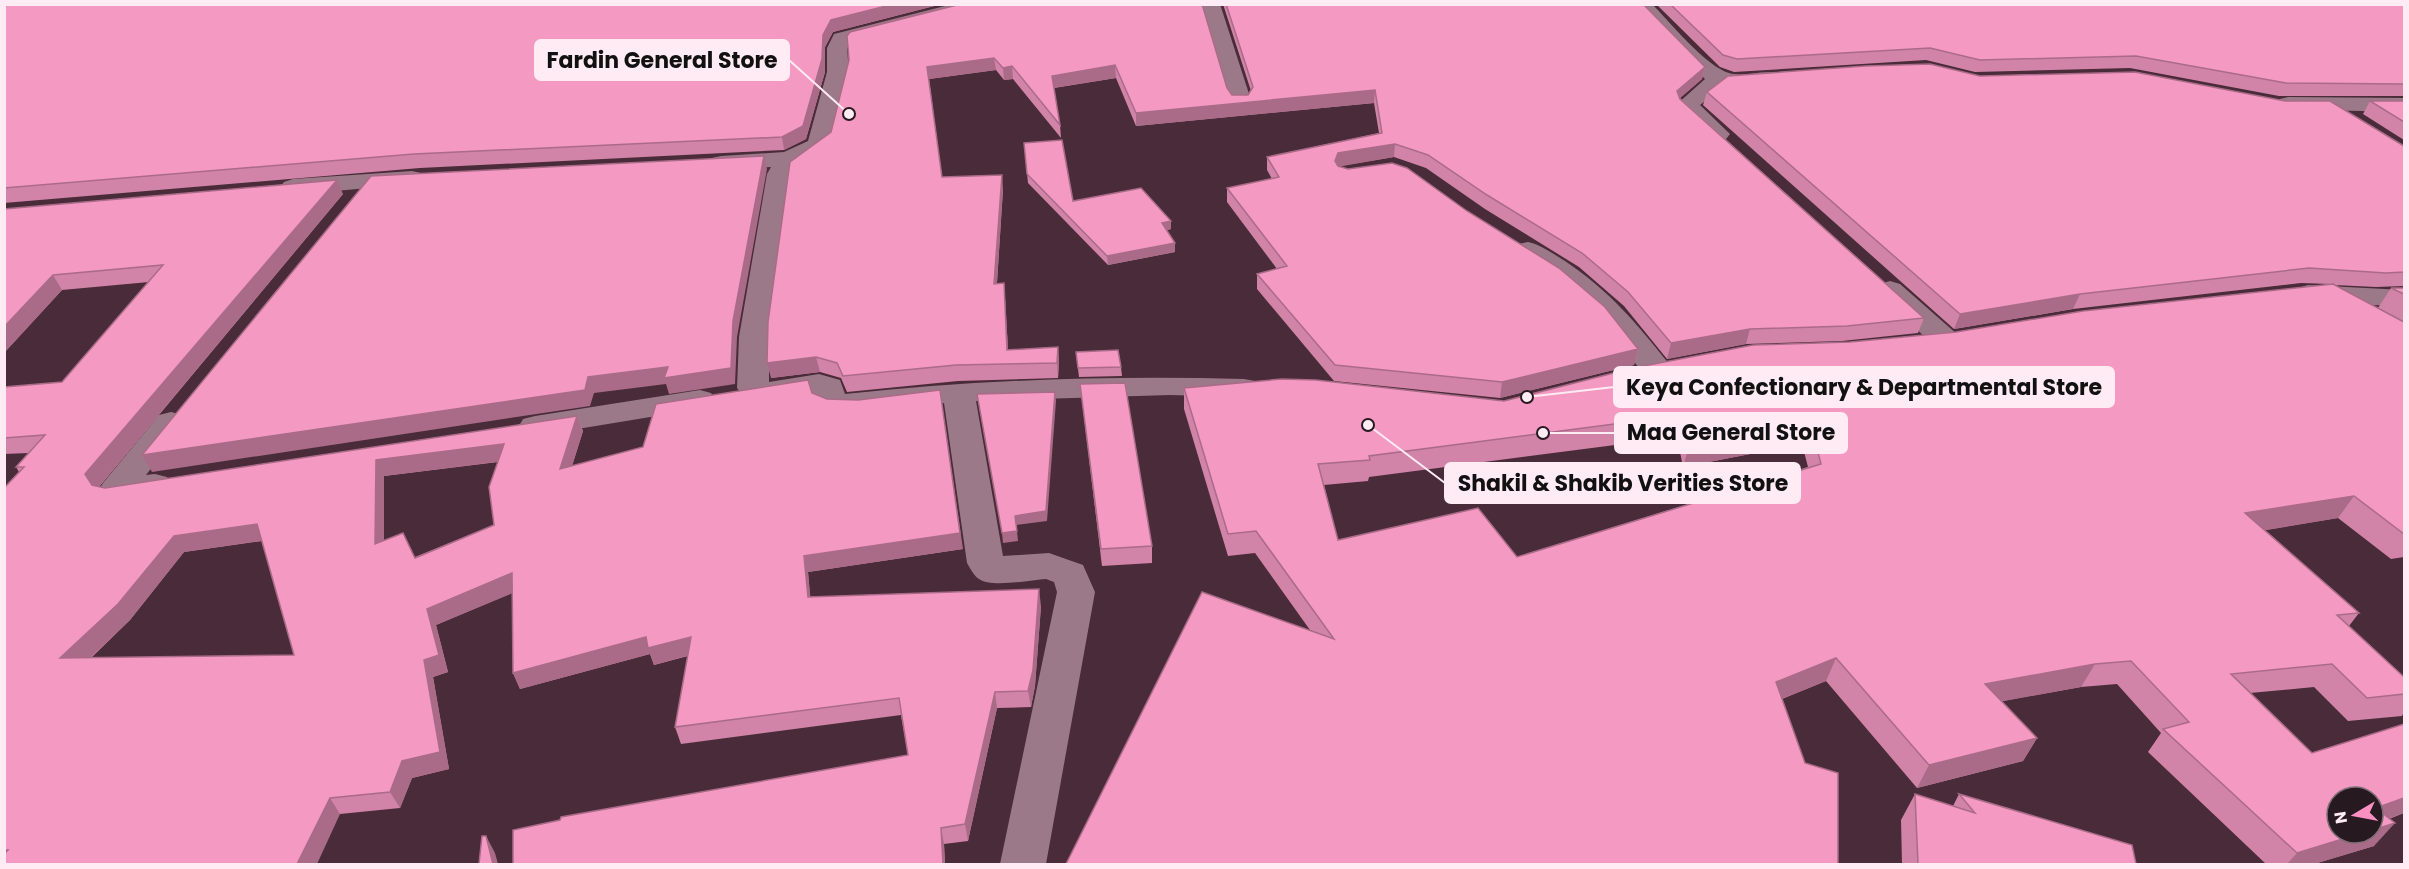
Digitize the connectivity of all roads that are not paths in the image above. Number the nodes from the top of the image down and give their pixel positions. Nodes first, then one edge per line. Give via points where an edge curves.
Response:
1 (978, 4) edge
2 (1210, 4) edge
3 (1641, 4) edge
4 (1786, 77) edge
5 (1720, 78) junction
6 (1240, 100) edge
7 (2265, 103) edge
8 (2326, 104) junction
9 (2404, 105) edge
10 (2365, 128) edge
11 (1739, 153) edge
12 (789, 159) junction
13 (694, 164) edge
14 (432, 177) edge
15 (369, 181) junction
16 (265, 189) edge
17 (347, 208) edge
18 (1503, 235) edge
19 (1869, 270) edge
20 (2323, 293) junction
21 (2278, 297) edge
22 (2404, 299) edge
23 (2384, 324) edge
24 (1912, 345) edge
25 (1692, 366) edge
26 (1659, 372) junction
27 (1626, 378) edge
28 (1270, 388) edge
29 (757, 392) junction
30 (958, 392) junction
31 (190, 400) edge
32 (512, 429) edge
33 (185, 480) edge
34 (1023, 864) edge

1 - 12 street via 841,38 837,48 838,72 819,145
2 - 6 street
3 - 5 street via 1710,74
4 - 5 street via 1732,81
5 - 11 street via 1687,105
7 - 8 street
8 - 9 street
8 - 10 street
12 - 13 street
12 - 29 street via 779,174 754,337 753,388
14 - 15 street
15 - 16 street
15 - 17 street
18 - 26 street via 1591,293
19 - 24 street via 1959,339
20 - 21 street
20 - 22 street
20 - 23 street
25 - 26 street
26 - 27 street
28 - 30 street via 1170,386
29 - 30 street via 819,383 829,387 830,402 837,405
29 - 32 street
30 - 34 street via 986,563 992,570 1049,566 1070,574 1076,592
31 - 33 street via 115,491

